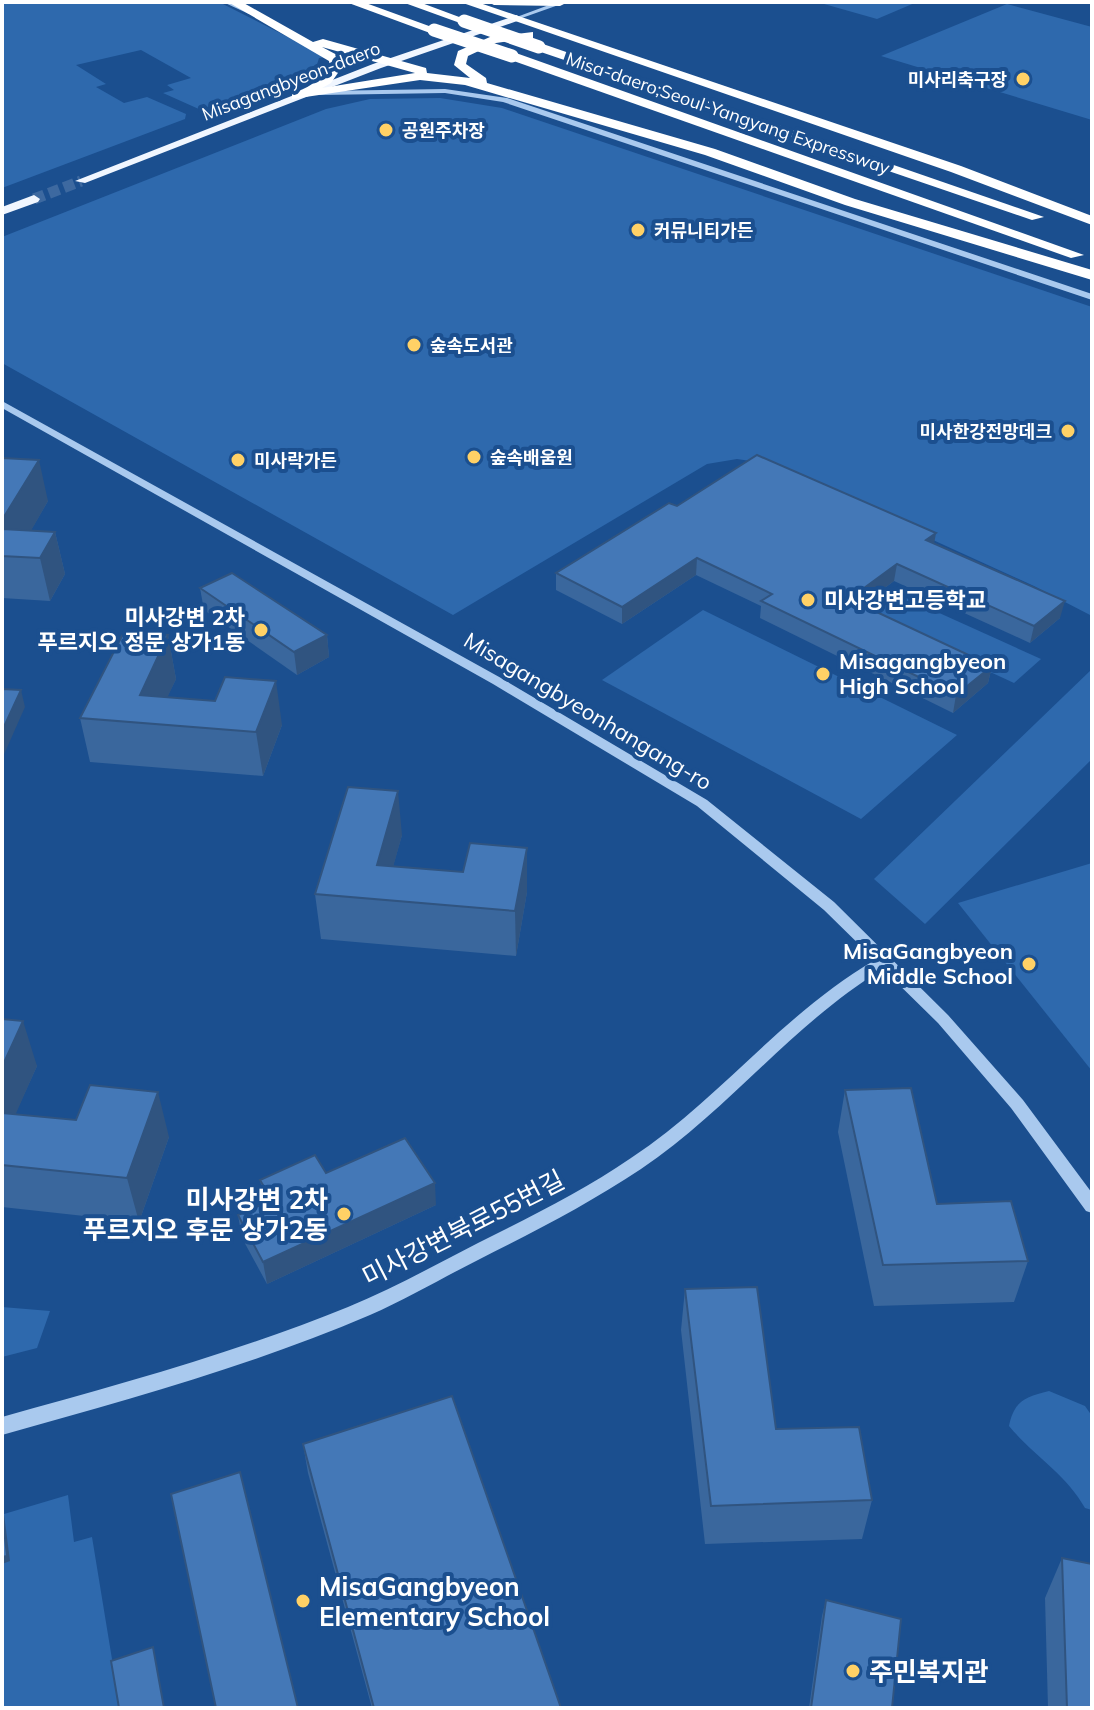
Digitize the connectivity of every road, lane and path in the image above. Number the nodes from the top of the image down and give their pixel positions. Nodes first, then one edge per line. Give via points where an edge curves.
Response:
1 (226, 2) edge
2 (234, 2) edge
3 (352, 2) edge
4 (408, 2) edge
5 (466, 2) edge
6 (490, 2) edge
7 (562, 3) edge
8 (252, 13) junction
9 (517, 18) junction
10 (286, 31) junction
11 (390, 62) junction
12 (648, 63) junction
13 (442, 76) junction
14 (304, 95) junction
15 (593, 116) junction
16 (81, 181) tunnel mouth
17 (34, 199) tunnel mouth
18 (2, 211) edge
19 (1092, 221) edge
20 (1092, 236) edge
21 (1092, 260) edge
22 (1092, 275) edge
23 (1092, 297) edge
24 (2, 404) edge
25 (885, 961) junction
26 (1092, 1206) edge
27 (2, 1426) edge

1 - 8 street
2 - 8 highway
3 - 21 highway, Misa-daero;Seoul-Yangyang Expressway, bridge
4 - 20 highway, Misa-daero;Seoul-Yangyang Expressway, bridge
5 - 9 highway
6 - 7 highway
7 - 9 street
8 - 10 highway
9 - 11 main road, Misagangbyeon-daero
9 - 12 highway
10 - 11 highway
10 - 14 highway via 337,62 327,80
11 - 13 highway
11 - 14 main road, Misagangbyeon-daero
12 - 15 highway via 539,35 473,45 459,58 478,80
12 - 19 highway
13 - 14 highway via 373,81
13 - 15 highway
14 - 16 main road, Misagangbyeon-daero
14 - 23 street via 445,91 504,100
15 - 22 highway
17 - 18 main road
24 - 25 street, Misagangbyeonhangang-ro via 629,757 750,840
25 - 26 street, Misagangbyeonhangang-ro via 980,1058
25 - 27 street, 미사강변북로55번길 via 802,1015 678,1134 496,1243 357,1312 302,1333

